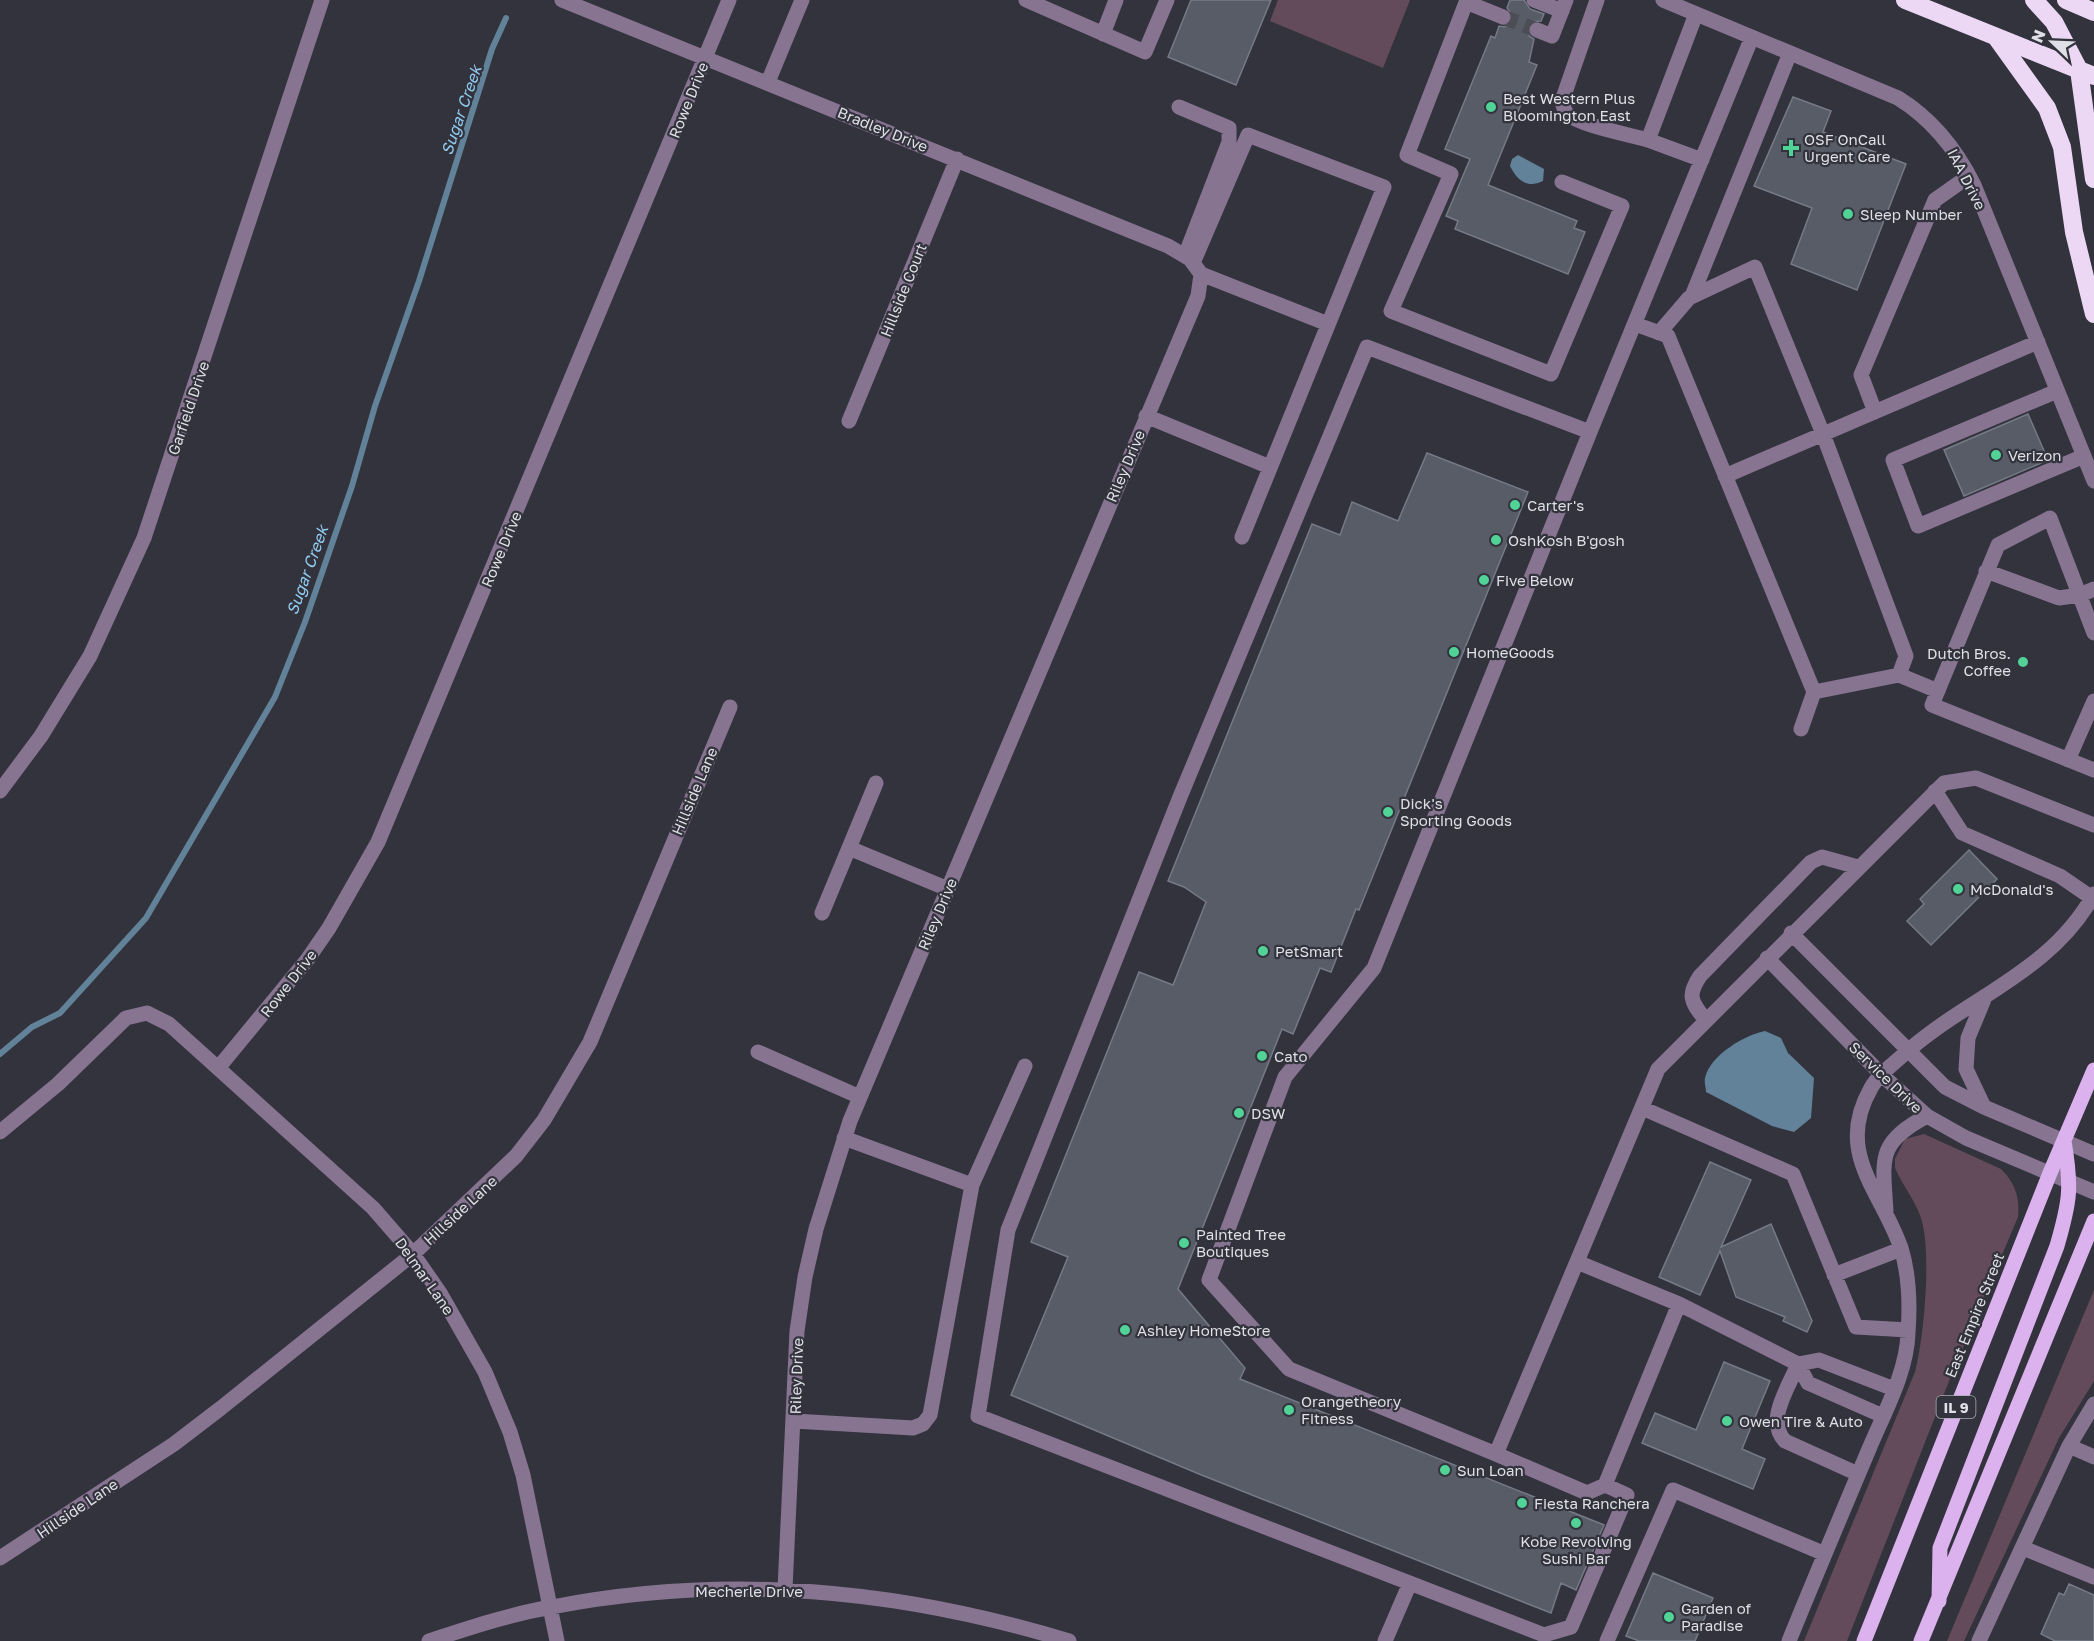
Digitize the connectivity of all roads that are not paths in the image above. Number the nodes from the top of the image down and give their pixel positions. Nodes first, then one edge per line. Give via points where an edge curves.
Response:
1 (322, 0) edge
2 (562, 0) edge
3 (729, 0) edge
4 (802, 0) edge
5 (1026, 0) edge
6 (1116, 0) edge
7 (1167, 0) edge
8 (1534, 0) edge
9 (1597, 0) edge
10 (1663, 0) edge
11 (1905, 0) edge
12 (2034, 0) edge
13 (2066, 0) edge
14 (1467, 1) edge
15 (1055, 6) edge
16 (1564, 6) edge
17 (2094, 12) edge
18 (1696, 14) junction
19 (1503, 17) tunnel mouth
20 (1537, 30) tunnel mouth
21 (1103, 34) junction
22 (1752, 37) junction
23 (1996, 37) junction
24 (1790, 53) junction
25 (705, 57) junction
26 (2086, 73) edge
27 (768, 82) junction
28 (1179, 107) dead end
29 (1648, 140) junction
30 (957, 159) junction
31 (1702, 160) junction
32 (1969, 176) junction
33 (2094, 178) edge
34 (1562, 182) dead end
35 (1195, 266) junction
36 (1692, 296) junction
37 (2094, 314) edge
38 (1328, 324) junction
39 (1635, 324) junction
40 (1659, 333) junction
41 (2038, 342) junction
42 (2057, 391) junction
43 (1875, 412) junction
44 (1146, 416) junction
45 (849, 421) dead end
46 (1590, 432) junction
47 (1823, 434) junction
48 (2084, 456) junction
49 (1270, 467) junction
50 (1725, 476) junction
51 (2094, 481) edge
52 (1242, 537) dead end
53 (1986, 571) junction
54 (2087, 592) edge
55 (2094, 633) edge
56 (1899, 675) junction
57 (1938, 691) junction
58 (1814, 692) junction
59 (2094, 701) edge
60 (730, 707) dead end
61 (1801, 729) dead end
62 (2068, 760) junction
63 (2094, 770) edge
64 (876, 783) dead end
65 (0, 791) edge
66 (1935, 791) junction
67 (2094, 825) edge
68 (849, 848) junction
69 (1858, 867) junction
70 (948, 889) junction
71 (2093, 896) edge
72 (822, 913) dead end
73 (1791, 933) junction
74 (1767, 958) junction
75 (1985, 997) junction
76 (1706, 1021) junction
77 (1908, 1050) junction
78 (758, 1052) dead end
79 (1025, 1066) dead end
80 (219, 1067) junction
81 (2094, 1070) edge
82 (1881, 1075) junction
83 (861, 1096) junction
84 (1984, 1107) junction
85 (1642, 1108) junction
86 (1927, 1116) junction
87 (0, 1132) edge
88 (844, 1138) junction
89 (2064, 1141) junction
90 (2094, 1154) edge
91 (2050, 1173) junction
92 (2071, 1182) junction
93 (972, 1185) junction
94 (2094, 1191) edge
95 (1886, 1214) junction
96 (2094, 1221) edge
97 (1901, 1249) junction
98 (413, 1254) junction
99 (1577, 1262) junction
100 (1834, 1275) junction
101 (1679, 1304) junction
102 (1908, 1330) junction
103 (1798, 1364) junction
104 (1894, 1389) junction
105 (2094, 1404) edge
106 (1883, 1416) junction
107 (794, 1421) junction
108 (2069, 1446) junction
109 (1496, 1454) junction
110 (2094, 1457) edge
111 (1858, 1474) junction
112 (1605, 1485) junction
113 (2023, 1548) junction
114 (1825, 1554) junction
115 (0, 1558) edge
116 (2094, 1577) edge
117 (1410, 1583) junction
118 (785, 1589) junction
119 (1939, 1601) junction
120 (551, 1607) junction
121 (429, 1641) edge
122 (557, 1641) edge
123 (1069, 1641) edge
124 (1385, 1641) edge
125 (1607, 1641) edge
126 (1789, 1641) edge
127 (1864, 1641) edge
128 (1921, 1641) edge
129 (1979, 1641) edge

1 - 65 street, Garfield Drive via 144,538 90,656 41,735
2 - 25 street, Bradley Drive
3 - 25 street, Rowe Drive
4 - 27 street
5 - 15 street
6 - 21 street
7 - 21 street via 1145,52
8 - 16 street
9 - 29 street via 1563,107 1570,116 1595,126
10 - 18 street, IAA Drive
11 - 23 highway
12 - 26 highway via 2054,22
13 - 17 highway
14 - 19 street
14 - 34 street via 1407,154 1451,174 1391,311 1551,374 1622,206
15 - 21 street
16 - 20 street via 1552,36
18 - 22 street, IAA Drive
18 - 29 street
22 - 24 street, IAA Drive
22 - 31 street
23 - 26 highway
23 - 37 highway via 2047,108 2062,147 2074,232
24 - 32 street, IAA Drive via 1914,107 1947,139
24 - 36 street
25 - 27 street, Bradley Drive
25 - 80 street, Rowe Drive via 378,842 308,960
26 - 33 highway
27 - 30 street, Bradley Drive
28 - 35 street via 1229,128 1229,141
29 - 31 street
30 - 35 street, Bradley Drive via 1168,246
30 - 45 street, Hillside Court
31 - 39 street
32 - 41 street, IAA Drive
32 - 43 street via 1935,200 1861,375
35 - 38 street, Bradley Drive
35 - 38 street via 1248,135 1384,187
35 - 44 street, Riley Drive via 1198,296
36 - 40 street
36 - 47 street via 1755,267
38 - 49 street
39 - 40 street
39 - 46 street
40 - 50 street via 1668,336
41 - 42 street, IAA Drive
41 - 43 street
42 - 48 street, IAA Drive
42 - 48 street via 1893,460 1918,526
43 - 47 street
44 - 49 street
44 - 70 street, Riley Drive
46 - 109 street via 1374,968 1285,1077 1209,1280 1289,1369
46 - 117 street via 1366,347 1180,797 1008,1230 978,1416
47 - 50 street
47 - 56 street via 1906,656
48 - 51 street, IAA Drive
49 - 52 street
50 - 58 street
53 - 54 street via 2059,598
53 - 54 street via 1998,545 2050,518
53 - 57 street
54 - 55 street
56 - 57 street
56 - 58 street
57 - 62 street via 1932,705
58 - 61 street
59 - 62 street
60 - 98 street, Hillside Lane via 590,1042 570,1078 516,1156
62 - 63 street
64 - 68 street
66 - 67 street via 1944,783 1976,778
66 - 69 street
66 - 71 street via 1962,833 2060,876
68 - 70 street
68 - 72 street
69 - 73 street
69 - 76 street via 1822,857 1810,862 1692,988 1691,1002
70 - 83 street, Riley Drive
71 - 75 street via 2078,919 2047,952 2026,971
73 - 74 street
73 - 77 street
74 - 76 street
74 - 82 street, Service Drive
75 - 77 street
75 - 84 street via 1968,1038 1966,1069
76 - 85 street via 1658,1069
77 - 82 street
77 - 84 street via 1945,1087
78 - 83 street
79 - 93 street
80 - 87 street, Delmar Lane via 169,1024 140,1013 126,1018
80 - 98 street, Delmar Lane via 341,1177
81 - 89 main road, East Empire Street / IL 9
82 - 86 street, Service Drive
82 - 95 street via 1864,1102 1857,1147 1868,1184
83 - 88 street, Riley Drive
84 - 89 street
85 - 99 street
85 - 100 street via 1793,1174
86 - 91 street, Service Drive via 1966,1138
86 - 95 street via 1892,1140 1883,1162
88 - 93 street
88 - 107 street, Riley Drive via 805,1277 797,1331
89 - 90 street
89 - 91 main road, East Empire Street / IL 9
89 - 92 main road
91 - 92 street, Service Drive
91 - 127 main road, East Empire Street / IL 9
92 - 94 street, Service Drive
92 - 119 main road via 2057,1246 1940,1548
93 - 107 street via 930,1415 913,1428
95 - 97 street
96 - 119 main road
97 - 100 street
97 - 102 street
98 - 115 street, Hillside Lane via 174,1444
98 - 120 street, Delmar Lane via 485,1372 510,1432
99 - 101 street
99 - 109 street
100 - 102 street via 1856,1327
101 - 103 street
101 - 112 street
102 - 104 street
103 - 104 street via 1820,1360
103 - 106 street via 1808,1383
103 - 111 street via 1776,1418 1777,1432 1785,1441
104 - 106 street
105 - 108 street
106 - 111 street
107 - 118 street, Riley Drive
108 - 110 street
108 - 113 street
109 - 112 street via 1587,1493
111 - 114 street
112 - 117 street via 1627,1495 1571,1627 1544,1635
113 - 116 street
113 - 129 street
114 - 125 street via 1673,1490
114 - 126 street
117 - 124 street
118 - 120 street, Mecherle Drive via 663,1592
118 - 123 street, Mecherle Drive via 904,1600 1011,1623
119 - 128 main road
120 - 121 street, Mecherle Drive
120 - 122 street, Delmar Lane

